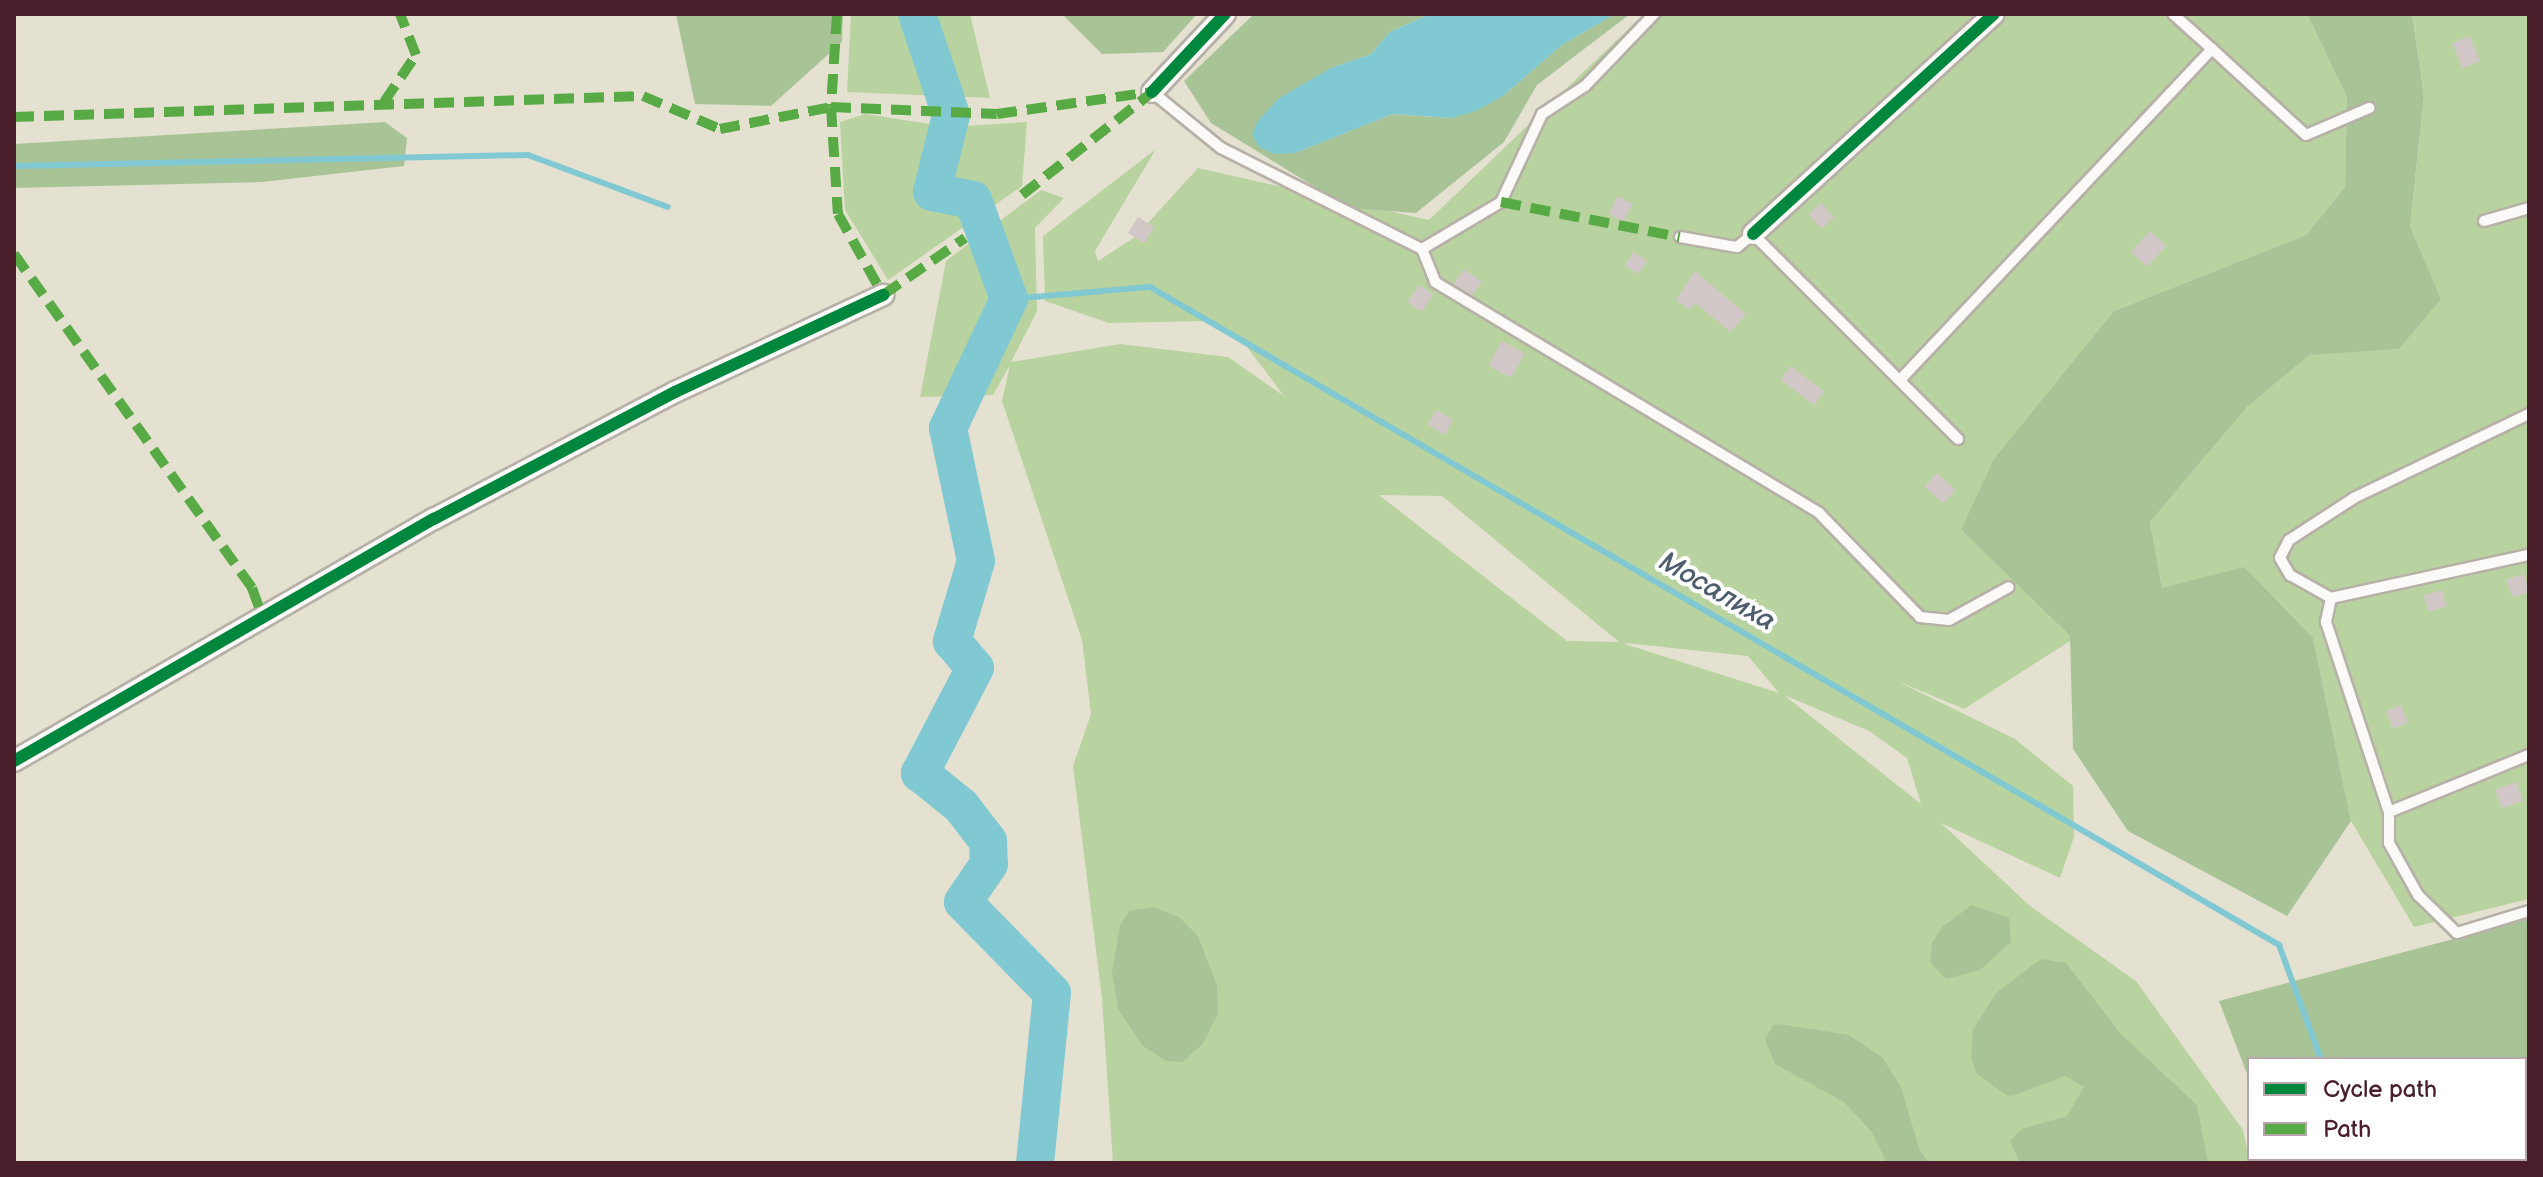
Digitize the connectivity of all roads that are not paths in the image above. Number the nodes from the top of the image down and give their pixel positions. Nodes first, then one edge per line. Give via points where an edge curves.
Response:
1 (1225, 14) edge
2 (1654, 14) edge
3 (1994, 14) edge
4 (2173, 14) edge
5 (2212, 49) junction
6 (1152, 92) joint
7 (2369, 108) dead end
8 (2529, 208) edge
9 (2484, 221) dead end
10 (1753, 234) junction
11 (1680, 237) dead end
12 (1422, 249) junction
13 (883, 295) dead end
14 (1900, 380) junction
15 (2529, 414) edge
16 (1958, 439) dead end
17 (2529, 555) edge
18 (2009, 587) dead end
19 (2331, 598) junction
20 (2529, 755) edge
21 (14, 761) edge
22 (2389, 812) junction
23 (2529, 911) edge

1 - 6 street
2 - 12 lane via 1585,86 1542,114 1501,202
3 - 10 street
4 - 5 lane
5 - 7 lane via 2306,135
5 - 14 lane
6 - 12 lane via 1221,148
8 - 9 lane
10 - 11 lane via 1737,247
10 - 14 lane
12 - 18 lane via 1435,282 1819,513 1920,617 1949,620
13 - 21 street via 675,392 447,512
14 - 16 lane
15 - 19 lane via 2354,498 2289,540 2282,549 2282,568
17 - 19 lane
19 - 22 lane via 2326,622
20 - 22 lane
22 - 23 lane via 2389,843 2418,895 2457,933

